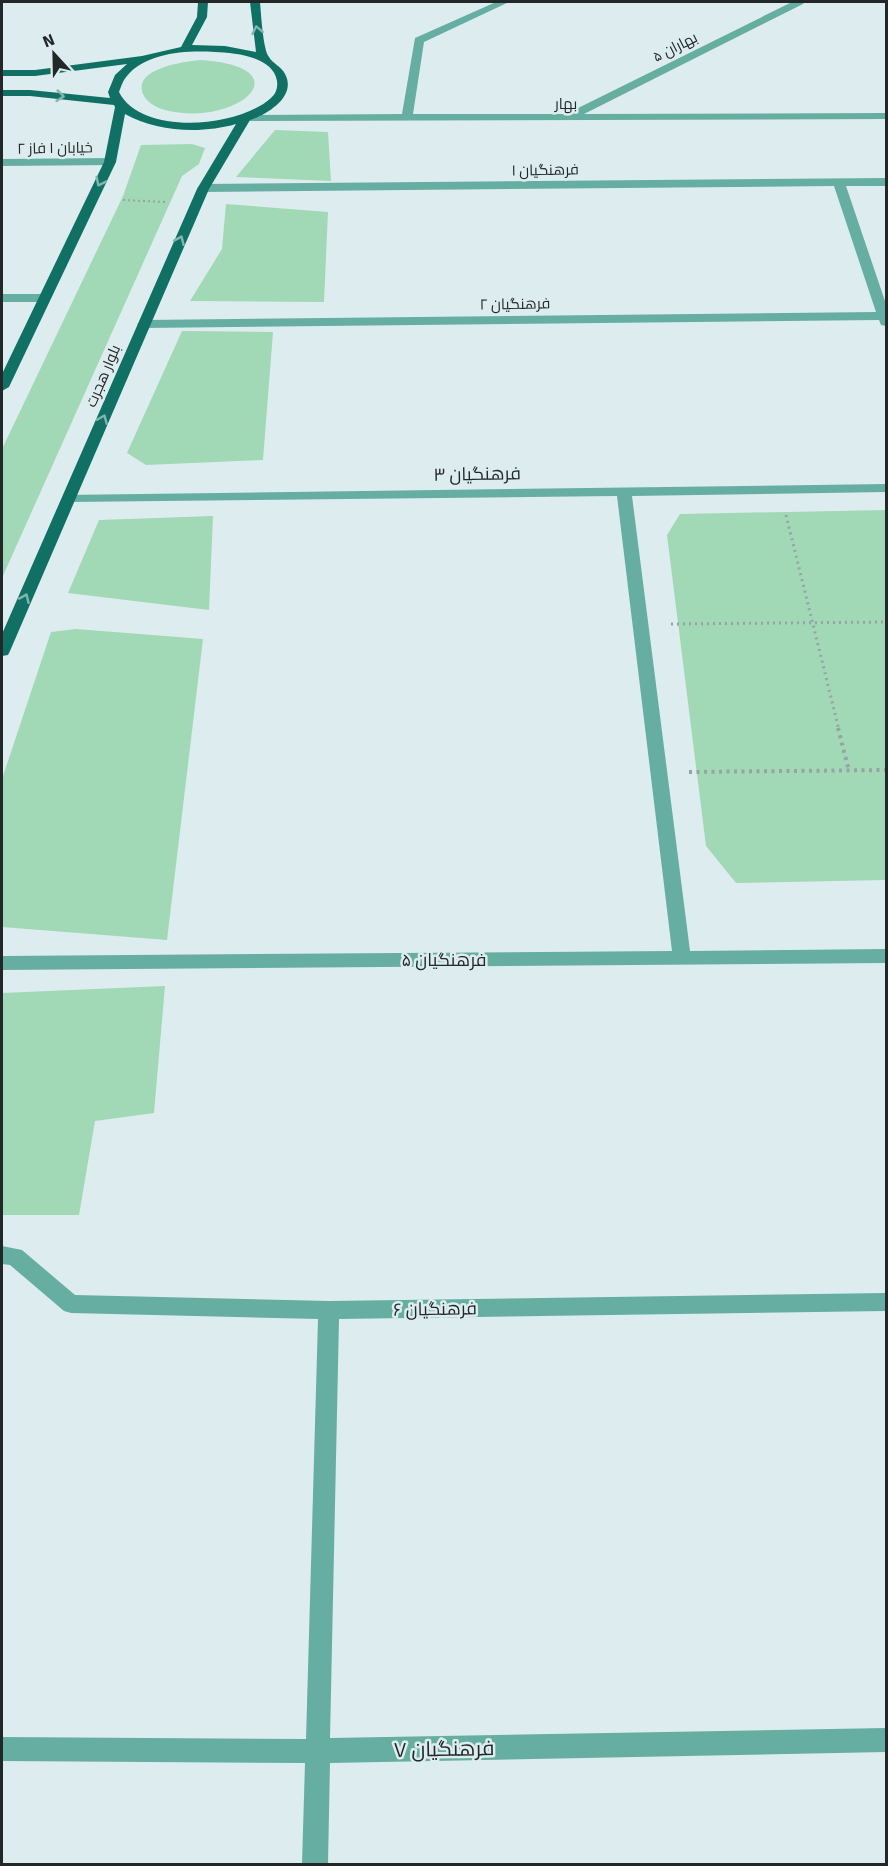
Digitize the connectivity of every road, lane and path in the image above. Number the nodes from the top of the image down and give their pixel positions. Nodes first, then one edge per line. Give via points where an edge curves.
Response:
1 (203, 2) edge
2 (255, 2) edge
3 (504, 2) edge
4 (799, 2) edge
5 (185, 49) junction
6 (146, 58) junction
7 (263, 59) junction
8 (2, 73) edge
9 (2, 93) edge
10 (120, 104) junction
11 (886, 104) edge
12 (865, 116) junction
13 (886, 116) edge
14 (407, 117) junction
15 (245, 118) junction
16 (565, 119) junction
17 (110, 162) junction
18 (2, 163) edge
19 (839, 182) junction
20 (886, 182) edge
21 (203, 188) junction
22 (92, 199) junction
23 (196, 203) junction
24 (2, 298) edge
25 (45, 298) junction
26 (886, 318) edge
27 (144, 324) junction
28 (2, 387) edge
29 (886, 488) edge
30 (779, 490) junction
31 (624, 491) junction
32 (69, 498) junction
33 (886, 622) edge
34 (812, 623) junction
35 (640, 624) junction
36 (2, 651) edge
37 (886, 770) edge
38 (849, 771) junction
39 (658, 772) junction
40 (886, 956) edge
41 (682, 958) junction
42 (2, 963) edge
43 (2, 1255) edge
44 (886, 1302) edge
45 (329, 1310) junction
46 (886, 1740) edge
47 (2, 1749) edge
48 (318, 1751) junction
49 (315, 1864) edge

1 - 5 main road via 202,17
7 -> 2 main road
3 - 14 street via 419,40
4 - 16 street, بهاران ۵
5 - 6 main road
5 - 7 main road via 227,49
6 - 8 main road via 35,73
6 - 10 main road via 120,76 115,86
7 - 15 main road via 281,76 283,87 269,107
9 -> 10 main road
10 - 15 main road via 133,115 169,126 213,126
10 - 17 main road
11 - 12 street
12 - 13 street, بهار
12 - 16 street, بهار
14 - 15 street, بهار
14 - 16 street, بهار
15 - 21 main road, بلوار هجرت
17 - 18 street, خیابان ۱ فاز ۲
17 -> 22 main road
19 - 20 street, فرهنگیان ۱
19 - 21 street, فرهنگیان ۱
19 - 26 street
21 - 23 main road, بلوار هجرت
22 - 23 path
22 - 25 main road
27 -> 23 main road, بلوار هجرت
24 - 25 street
25 - 28 main road
26 - 27 street, فرهنگیان ۲
32 -> 27 main road, بلوار هجرت
29 - 30 street, فرهنگیان ۳
30 - 31 street, فرهنگیان ۳
30 - 34 path
31 - 32 street, فرهنگیان ۳
31 - 35 street
36 -> 32 main road, بلوار هجرت
33 - 34 path
34 - 35 path
34 - 38 path
35 - 39 street
37 - 38 path
38 - 39 path
39 - 41 street
40 - 41 street, فرهنگیان ۵
41 - 42 street, فرهنگیان ۵
43 - 45 street, فرهنگیان ۶ via 15,1256 71,1304
44 - 45 street, فرهنگیان ۶
45 - 48 street
46 - 48 street, فرهنگیان ۷
47 - 48 street, فرهنگیان ۷
48 - 49 street

